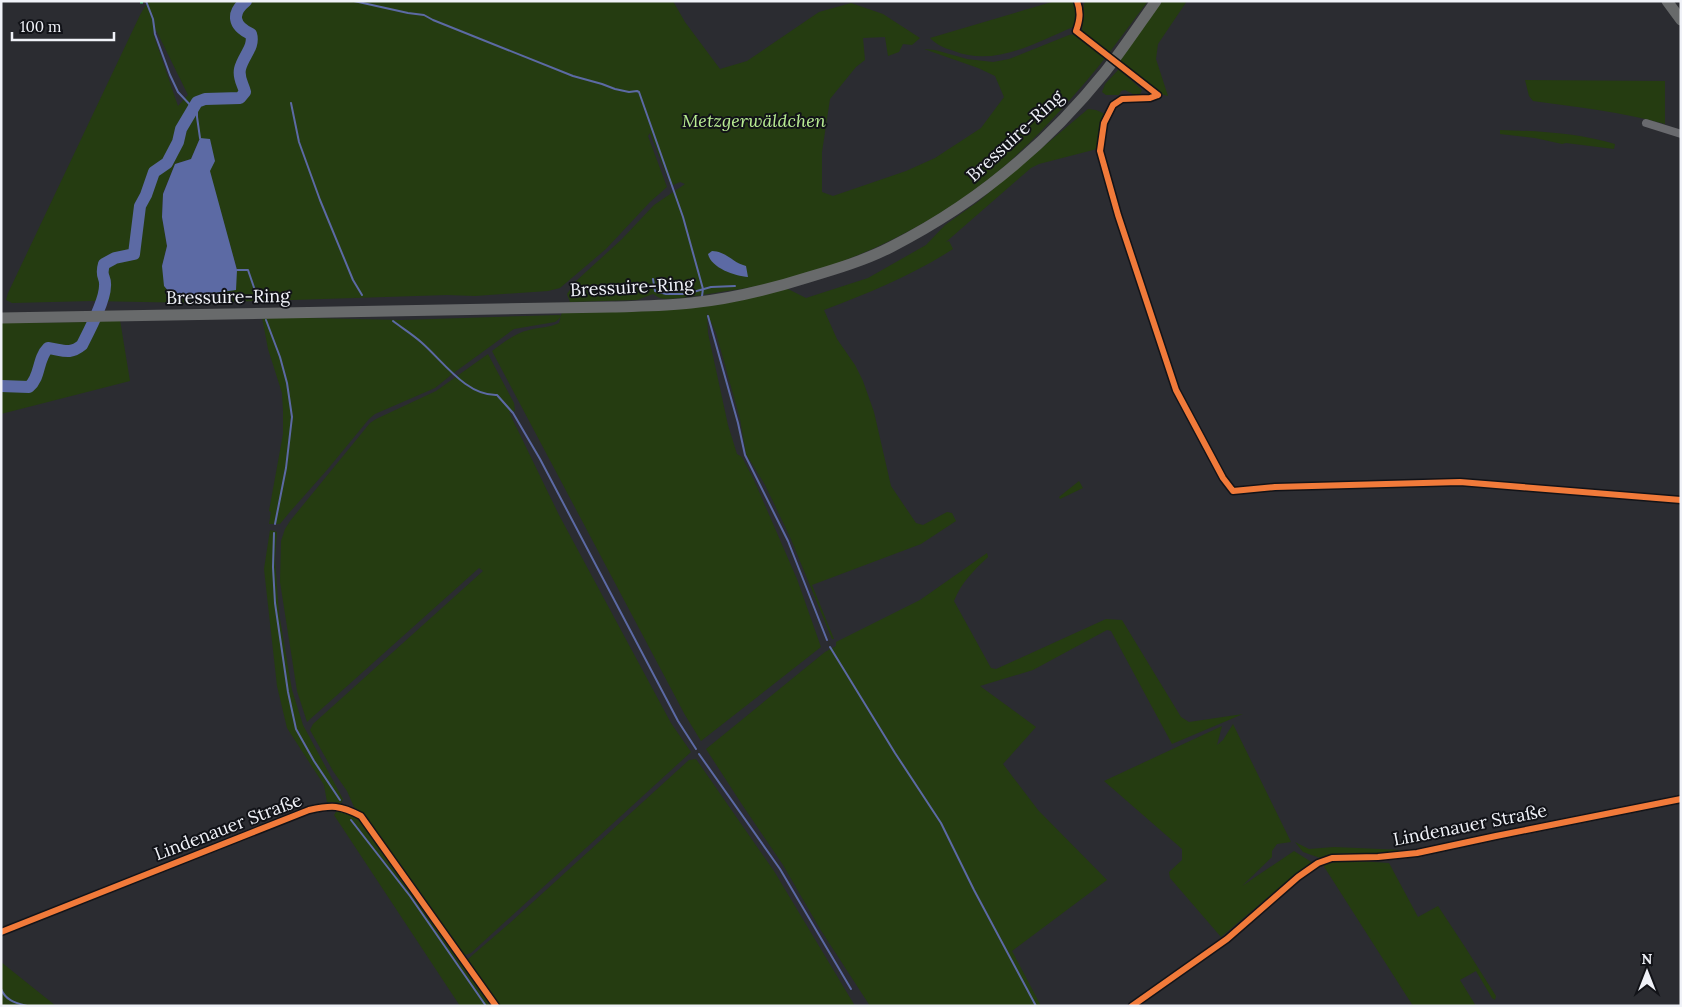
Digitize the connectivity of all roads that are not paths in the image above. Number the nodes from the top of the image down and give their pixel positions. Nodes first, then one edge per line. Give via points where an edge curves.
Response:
1 (1156, 1) edge
2 (1667, 1) edge
3 (1681, 20) edge
4 (1646, 122) dead end
5 (1681, 134) edge
6 (1, 318) edge
7 (1681, 799) edge
8 (1, 932) edge
9 (496, 1006) edge
10 (1132, 1006) edge

1 - 6 main road, Bressuire-Ring via 1105,72 1067,114 984,191 889,248 782,285 691,303 612,307
2 - 3 main road
4 - 5 street
7 - 10 street, Lindenauer Straße via 1417,853 1332,858 1318,863 1214,949
8 - 9 street, Lindenauer Straße via 309,810 327,806 347,808 361,816

